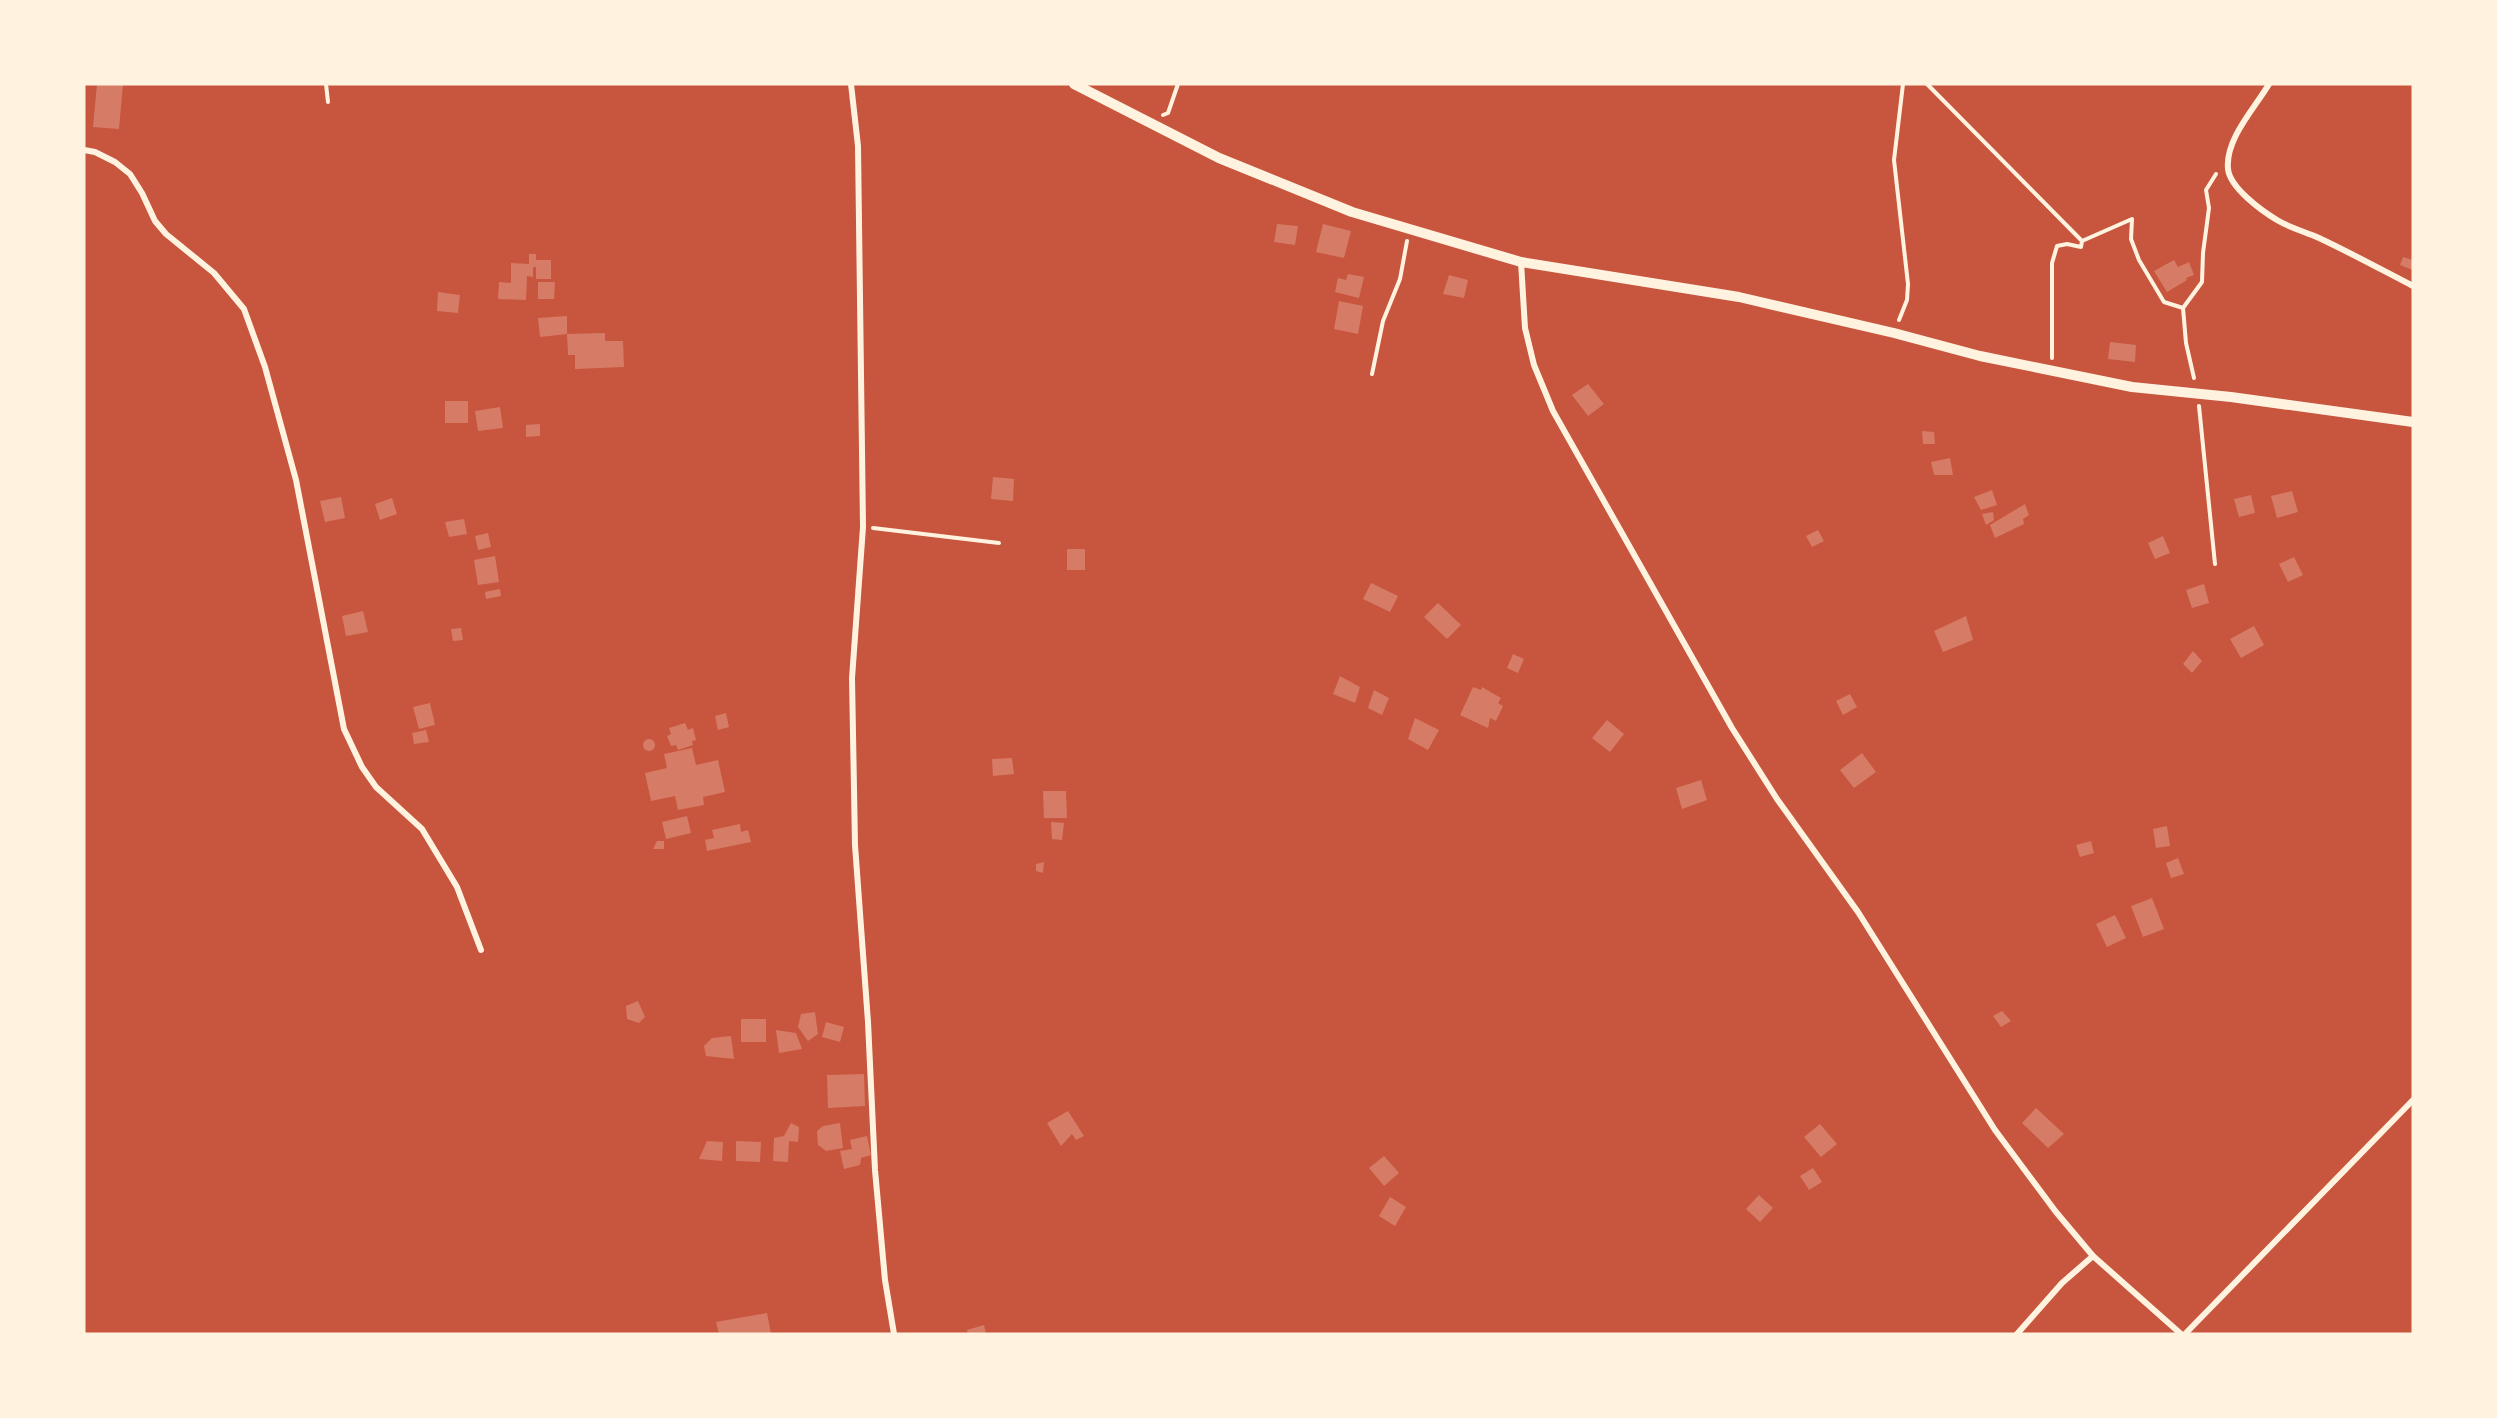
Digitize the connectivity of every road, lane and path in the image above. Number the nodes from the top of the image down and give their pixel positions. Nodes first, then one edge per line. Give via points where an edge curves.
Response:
1 (326, 84) edge
2 (851, 84) edge
3 (1074, 84) edge
4 (1178, 84) edge
5 (1904, 84) edge
6 (1927, 84) edge
7 (2269, 84) edge
8 (328, 102) dead end
9 (1152, 124) junction
10 (84, 150) edge
11 (2230, 150) junction
12 (1414, 231) junction
13 (2082, 241) junction
14 (1521, 262) junction
15 (2413, 286) edge
16 (2183, 308) junction
17 (1893, 333) junction
18 (2052, 372) junction
19 (1372, 374) dead end
20 (2197, 393) junction
21 (2413, 422) edge
22 (863, 527) junction
23 (999, 543) dead end
24 (2215, 564) dead end
25 (481, 950) dead end
26 (2413, 1100) edge
27 (2093, 1256) junction
28 (894, 1334) edge
29 (2017, 1334) edge
30 (2182, 1334) edge

1 - 8 path
2 - 22 street via 858,146
3 - 9 street
4 - 9 path via 1168,112
5 - 17 path via 1893,160 1908,284 1907,300
6 - 13 path
7 - 11 street
9 - 12 street via 1219,158 1353,212
10 - 25 street via 115,162 130,174 160,227 214,273 243,309 265,367 296,480 344,729 376,787 422,829 457,886
11 - 15 street via 2230,176 2260,209
11 - 16 path via 2206,190 2209,208 2202,282
12 - 14 street
12 - 19 path via 1408,235 1400,279 1383,321
13 - 16 path via 2132,219 2131,239 2139,260 2164,303
13 - 18 path via 2081,248 2057,246 2052,263
14 - 17 street via 1739,297
14 - 27 street via 1525,328 1534,365 1553,411 1697,669 1777,798 1858,912 1995,1130
16 - 20 path
17 - 18 street
18 - 20 street via 2132,387
20 - 21 street
20 - 24 path
22 - 23 path
22 - 28 street via 852,678 855,845 875,1170
26 - 30 street
27 - 29 street via 2062,1283
27 - 30 street

